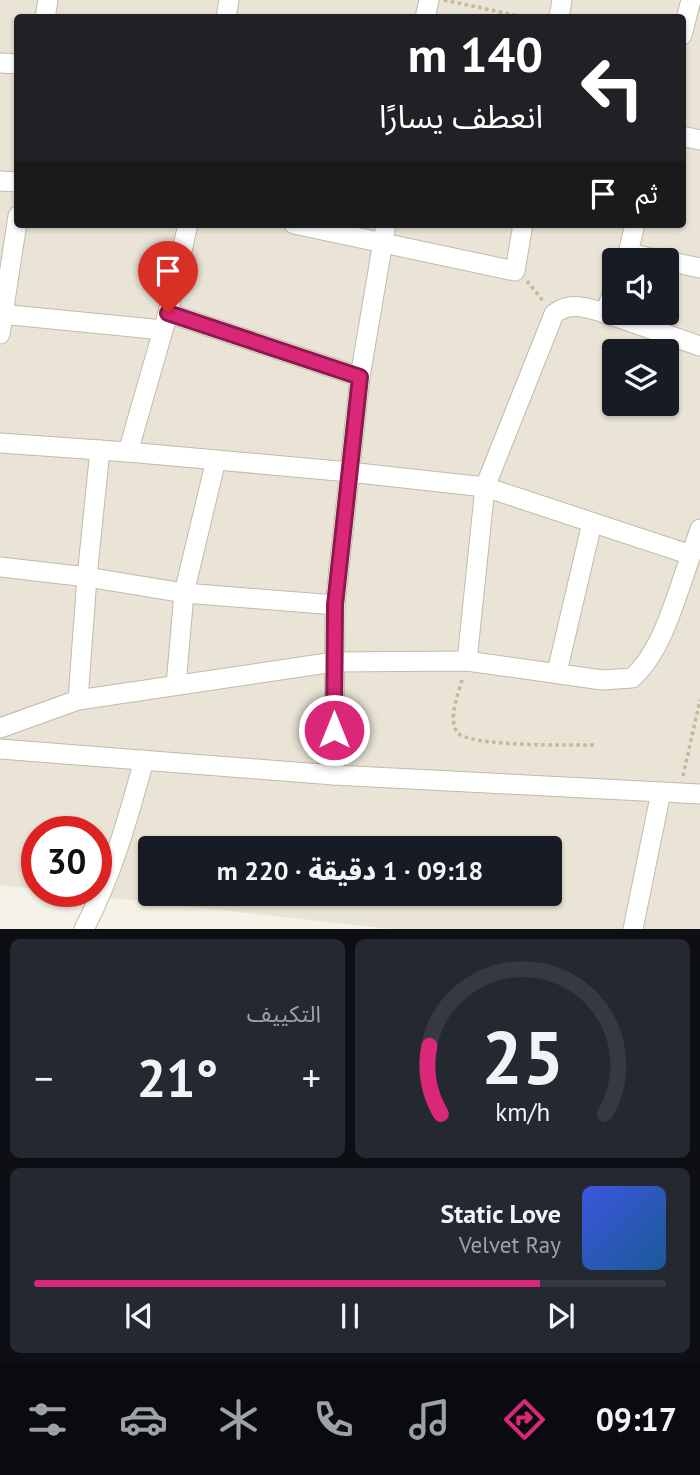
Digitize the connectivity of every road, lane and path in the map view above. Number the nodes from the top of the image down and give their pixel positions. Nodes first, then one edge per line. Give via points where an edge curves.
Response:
1 (442, 0) edge
2 (691, 0) edge
3 (509, 14) edge
4 (686, 19) edge
5 (16, 228) edge
6 (187, 228) edge
7 (330, 228) edge
8 (522, 228) edge
9 (634, 228) edge
10 (385, 234) edge
11 (628, 248) edge
12 (679, 264) edge
13 (700, 268) edge
14 (515, 271) junction
15 (602, 312) edge
16 (554, 314) junction
17 (1, 321) edge
18 (165, 321) junction
19 (640, 325) edge
20 (700, 346) edge
21 (360, 377) junction
22 (0, 443) edge
23 (100, 450) junction
24 (128, 452) junction
25 (216, 460) junction
26 (349, 472) junction
27 (485, 487) junction
28 (592, 523) junction
29 (700, 528) edge
30 (691, 555) junction
31 (0, 567) edge
32 (87, 577) junction
33 (184, 593) junction
34 (335, 605) junction
35 (467, 661) junction
36 (334, 662) junction
37 (557, 672) junction
38 (176, 685) junction
39 (78, 700) junction
40 (700, 700) edge
41 (0, 728) edge
42 (595, 746) dead end
43 (0, 749) edge
44 (144, 760) junction
45 (334, 775) junction
46 (670, 792) junction
47 (700, 794) edge
48 (84, 929) edge
49 (633, 929) edge

1 - 3 path
2 - 4 street
5 - 17 street
6 - 18 street
7 - 10 street
8 - 14 street
9 - 11 street
10 - 14 street
10 - 21 street
12 - 13 street
14 - 16 path
15 - 16 street via 572,306
16 - 27 street
17 - 18 street
18 - 21 street
18 - 24 street
19 - 20 street
21 - 26 street
22 - 23 street
23 - 24 street
23 - 32 street
24 - 25 street
25 - 26 street
25 - 33 street
26 - 27 street
26 - 34 street
27 - 28 street
27 - 35 street
28 - 30 street
28 - 37 street
29 - 30 street
30 - 37 street via 666,624 648,660 632,678 602,680
31 - 32 street
32 - 33 street
32 - 39 street
33 - 34 street
33 - 38 street
34 - 36 street
35 - 36 street
35 - 37 street
35 - 42 path via 454,710 459,736 489,742
36 - 38 street
36 - 45 street
38 - 39 street
39 - 41 street
40 - 46 path
43 - 44 street
44 - 45 street
44 - 48 street via 121,845
45 - 46 street
46 - 47 street
46 - 49 street

